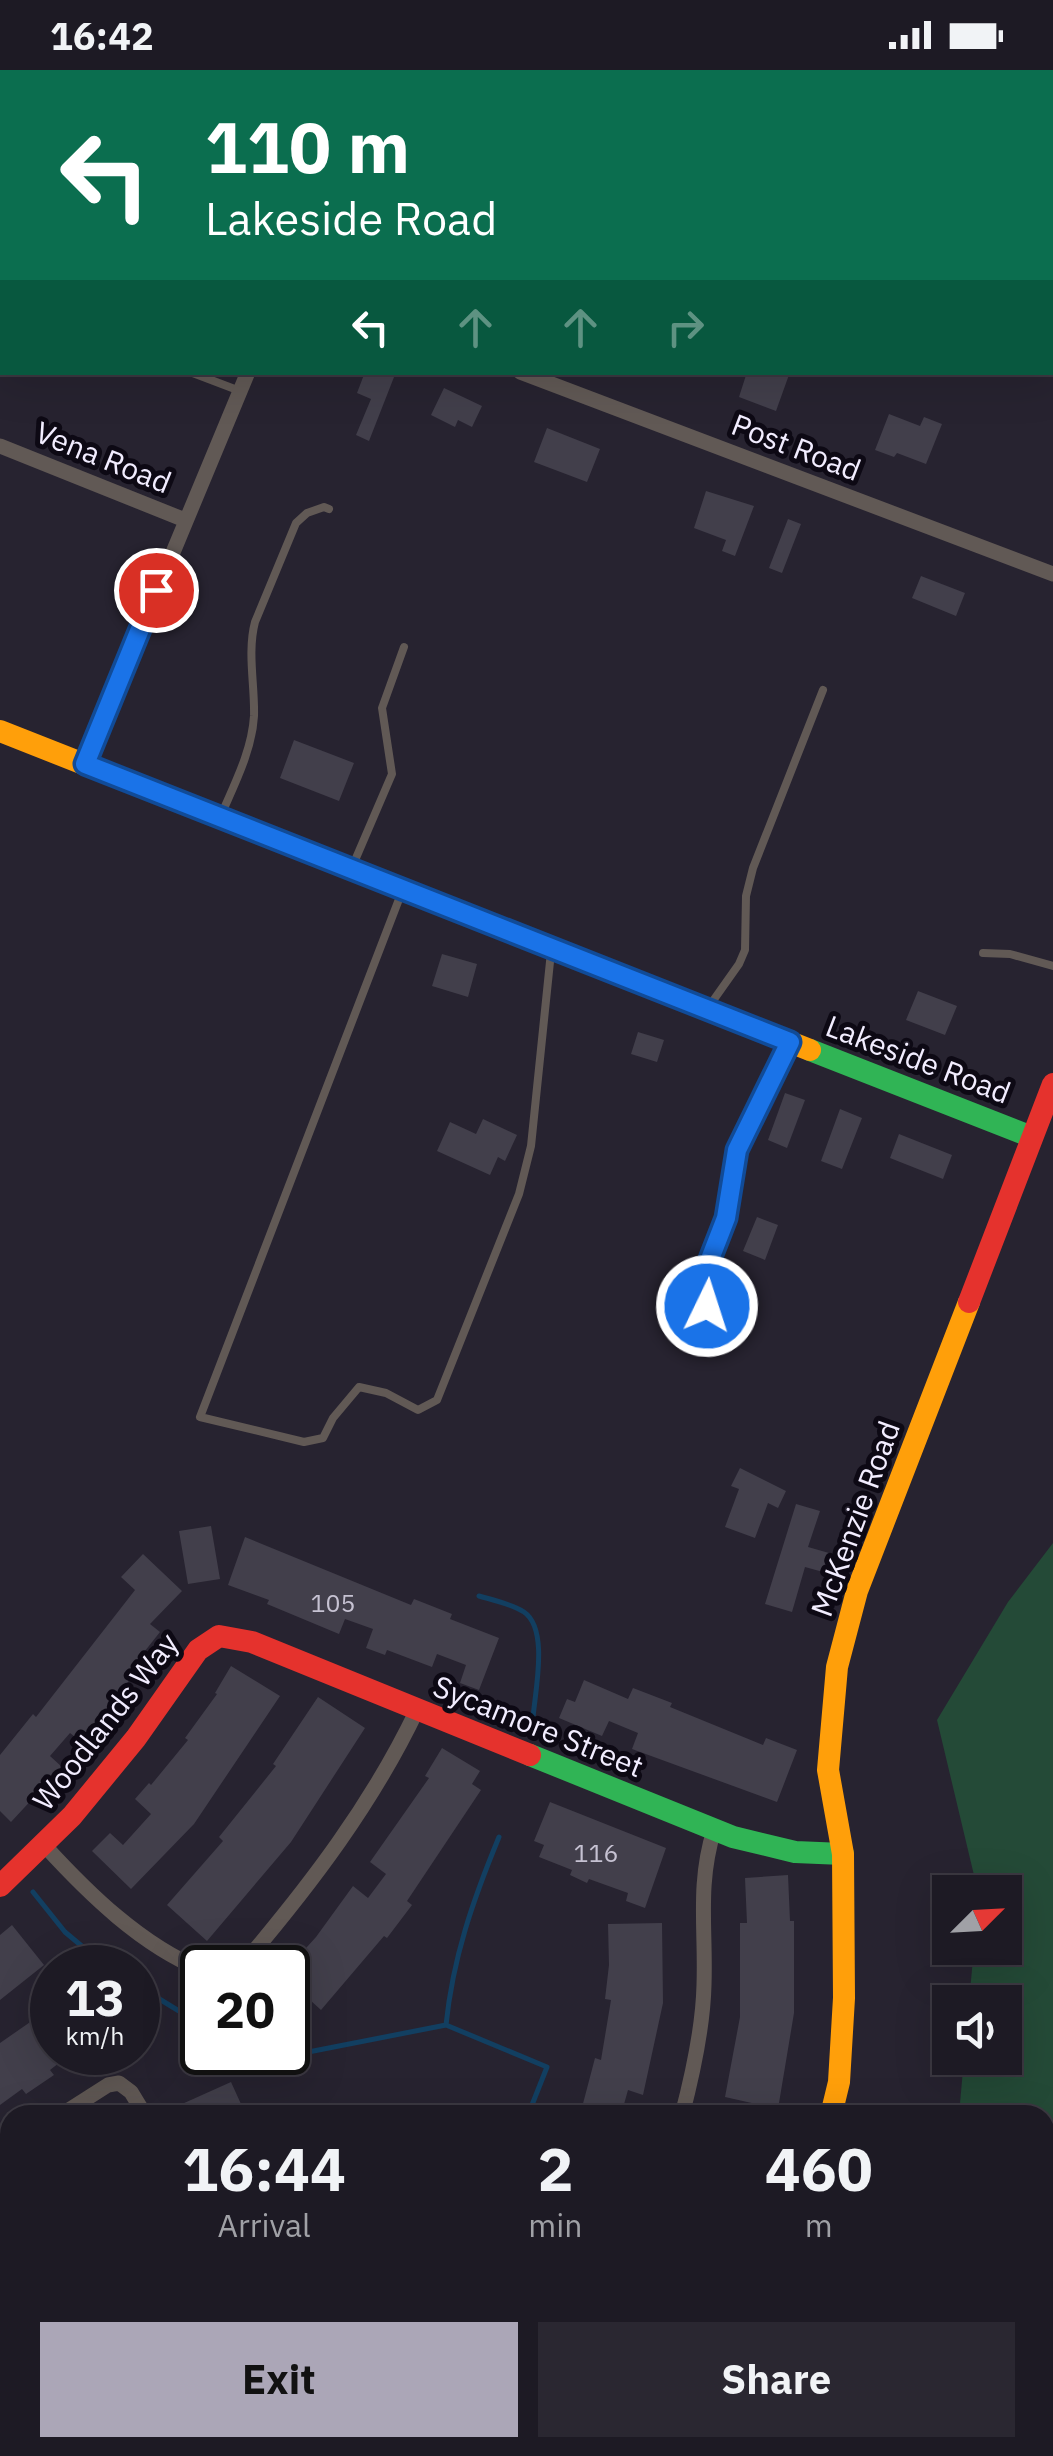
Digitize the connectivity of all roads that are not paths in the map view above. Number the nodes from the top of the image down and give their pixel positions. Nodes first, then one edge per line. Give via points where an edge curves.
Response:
1 (198, 375) edge
2 (247, 375) edge
3 (528, 375) edge
4 (240, 391) junction
5 (0, 446) edge
6 (329, 509) dead end
7 (185, 520) junction
8 (1053, 574) edge
9 (404, 647) dead end
10 (822, 690) dead end
11 (0, 731) edge
12 (85, 764) junction
13 (220, 818) junction
14 (351, 869) junction
15 (402, 889) junction
16 (552, 948) junction
17 (983, 953) dead end
18 (1053, 966) edge
19 (708, 1009) junction
20 (790, 1042) junction
21 (1053, 1084) edge
22 (1032, 1137) junction
23 (707, 1306) dead end
24 (216, 1636) joint
25 (418, 1710) junction
26 (714, 1830) junction
27 (45, 1846) junction
28 (842, 1854) junction
29 (0, 1886) edge
30 (259, 1945) edge
31 (180, 1960) edge
32 (75, 2105) edge
33 (139, 2105) edge
34 (684, 2105) edge
35 (833, 2105) edge

1 - 4 lane
2 - 4 street
3 - 8 street, Post Road
4 - 7 street
5 - 7 street, Vena Road
6 - 13 lane via 296,523 255,622 251,740
7 - 12 street
9 - 14 lane via 382,708 392,774
10 - 19 lane via 753,868 745,950
11 - 12 street, Lakeside Road
12 - 13 street, Lakeside Road
13 - 14 street, Lakeside Road
14 - 15 street, Lakeside Road
15 - 16 street, Lakeside Road
15 - 16 lane via 200,1417 304,1442 322,1438 360,1387 418,1410 436,1400 519,1194 531,1146
16 - 19 street, Lakeside Road
17 - 18 lane
19 - 20 street, Lakeside Road
20 - 22 street, Lakeside Road
20 - 23 lane via 737,1150 726,1218 705,1272
21 - 22 street, McKenzie Road
22 - 28 street, McKenzie Road via 857,1590 838,1667 828,1770
24 - 25 street, Sycamore Street via 236,1636
24 - 27 street, Woodlands Way
25 - 26 street, Sycamore Street
25 - 30 street via 362,1813
26 - 28 street, Sycamore Street via 766,1847
26 - 34 street via 704,1864 698,2046
27 - 29 street, Woodlands Way
27 - 31 street via 84,1889
28 - 35 street, McKenzie Road via 844,1998
32 - 33 street via 119,2083

